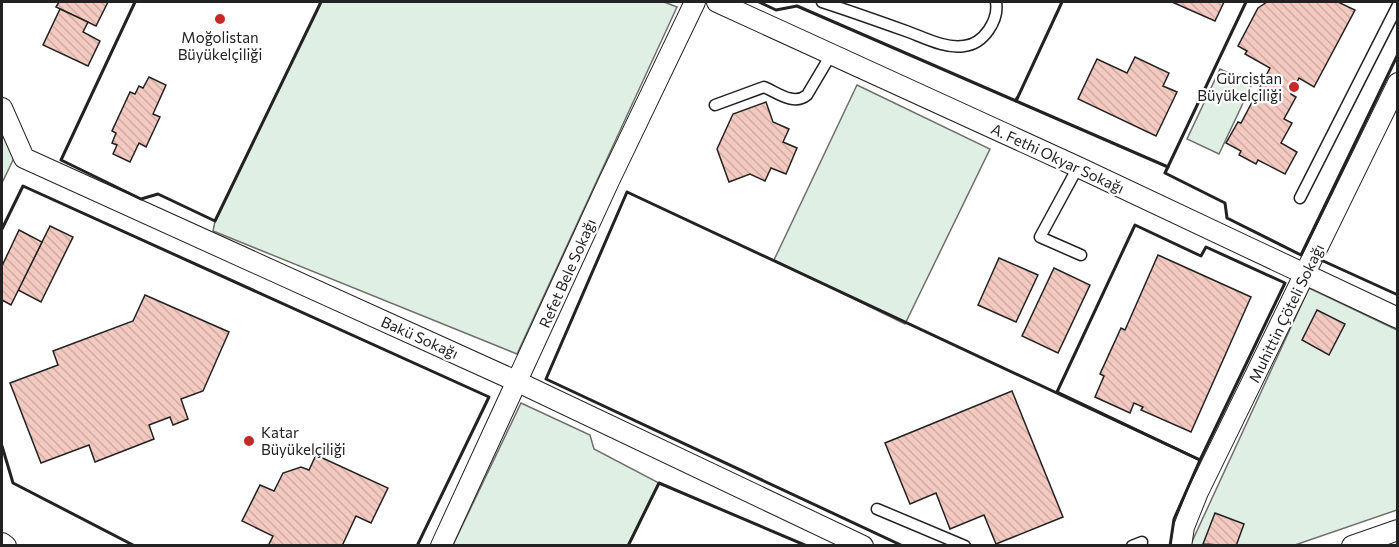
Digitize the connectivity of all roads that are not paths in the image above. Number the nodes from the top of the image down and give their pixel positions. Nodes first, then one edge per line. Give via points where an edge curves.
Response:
1 (696, 2) edge
2 (717, 2) edge
3 (822, 2) edge
4 (996, 2) edge
5 (1398, 5) edge
6 (832, 53) junction
7 (1398, 83) edge
8 (715, 105) dead end
9 (2, 108) edge
10 (1078, 167) junction
11 (1300, 198) dead end
12 (1081, 255) dead end
13 (1305, 274) junction
14 (1398, 318) edge
15 (518, 382) junction
16 (877, 509) dead end
17 (1398, 530) edge
18 (2, 543) edge
19 (6, 546) edge
20 (441, 546) edge
21 (863, 546) edge
22 (965, 546) edge
23 (1181, 546) edge
24 (1352, 546) edge

1 - 15 street, Refet Bele Sokağı via 609,180
2 - 6 street, A. Fethi Okyar Sokağı
3 - 4 lane via 939,43 962,47 980,39 990,28
5 - 11 lane
6 - 8 lane via 801,99 793,100 764,87
6 - 10 street, A. Fethi Okyar Sokağı
7 - 13 street, Muhittin Çöteli Sokağı
9 - 15 street, Bakü Sokağı via 24,158
10 - 12 lane via 1040,237
10 - 13 street, A. Fethi Okyar Sokağı
13 - 14 street, A. Fethi Okyar Sokağı
13 - 23 street, Muhittin Çöteli Sokağı via 1198,492
15 - 20 street, Refet Bele Sokağı
15 - 21 street, Bakü Sokağı
16 - 22 lane
17 - 24 street
18 - 19 street

